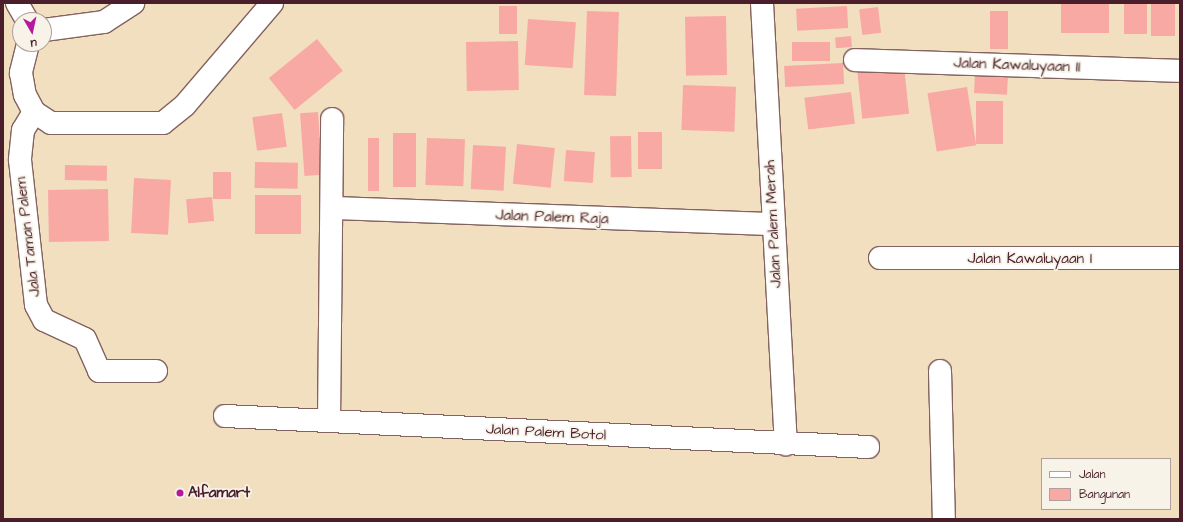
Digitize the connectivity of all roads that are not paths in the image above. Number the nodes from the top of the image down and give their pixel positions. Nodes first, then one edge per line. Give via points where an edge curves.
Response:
1 (17, 3) edge
2 (133, 3) edge
3 (272, 3) edge
4 (762, 3) edge
5 (22, 12) edge
6 (52, 29) edge
7 (26, 52) edge
8 (855, 60) dead end
9 (1180, 71) edge
10 (34, 112) junction
11 (332, 119) dead end
12 (332, 208) junction
13 (772, 224) junction
14 (880, 258) dead end
15 (1180, 258) edge
16 (156, 371) dead end
17 (940, 371) dead end
18 (225, 416) dead end
19 (329, 421) junction
20 (786, 444) junction
21 (868, 447) dead end
22 (944, 519) edge

1 - 5 street
2 - 6 street via 104,22
3 - 10 street via 185,106 163,122 51,123
4 - 13 street, Jalan Palem Merah
7 - 10 street via 21,73 25,95
8 - 9 street, Jalan Kawaluyaan II
10 - 16 street, Jala Taman Palem via 23,130 20,160 36,305 44,320 85,339 99,371
11 - 12 street
12 - 13 street, Jalan Palem Raja
12 - 19 street
13 - 20 street, Jalan Palem Merah
14 - 15 street, Jalan Kawaluyaan I
17 - 22 street
18 - 19 street, Jalan Palem Botol
19 - 20 street, Jalan Palem Botol
20 - 21 street, Jalan Palem Botol

